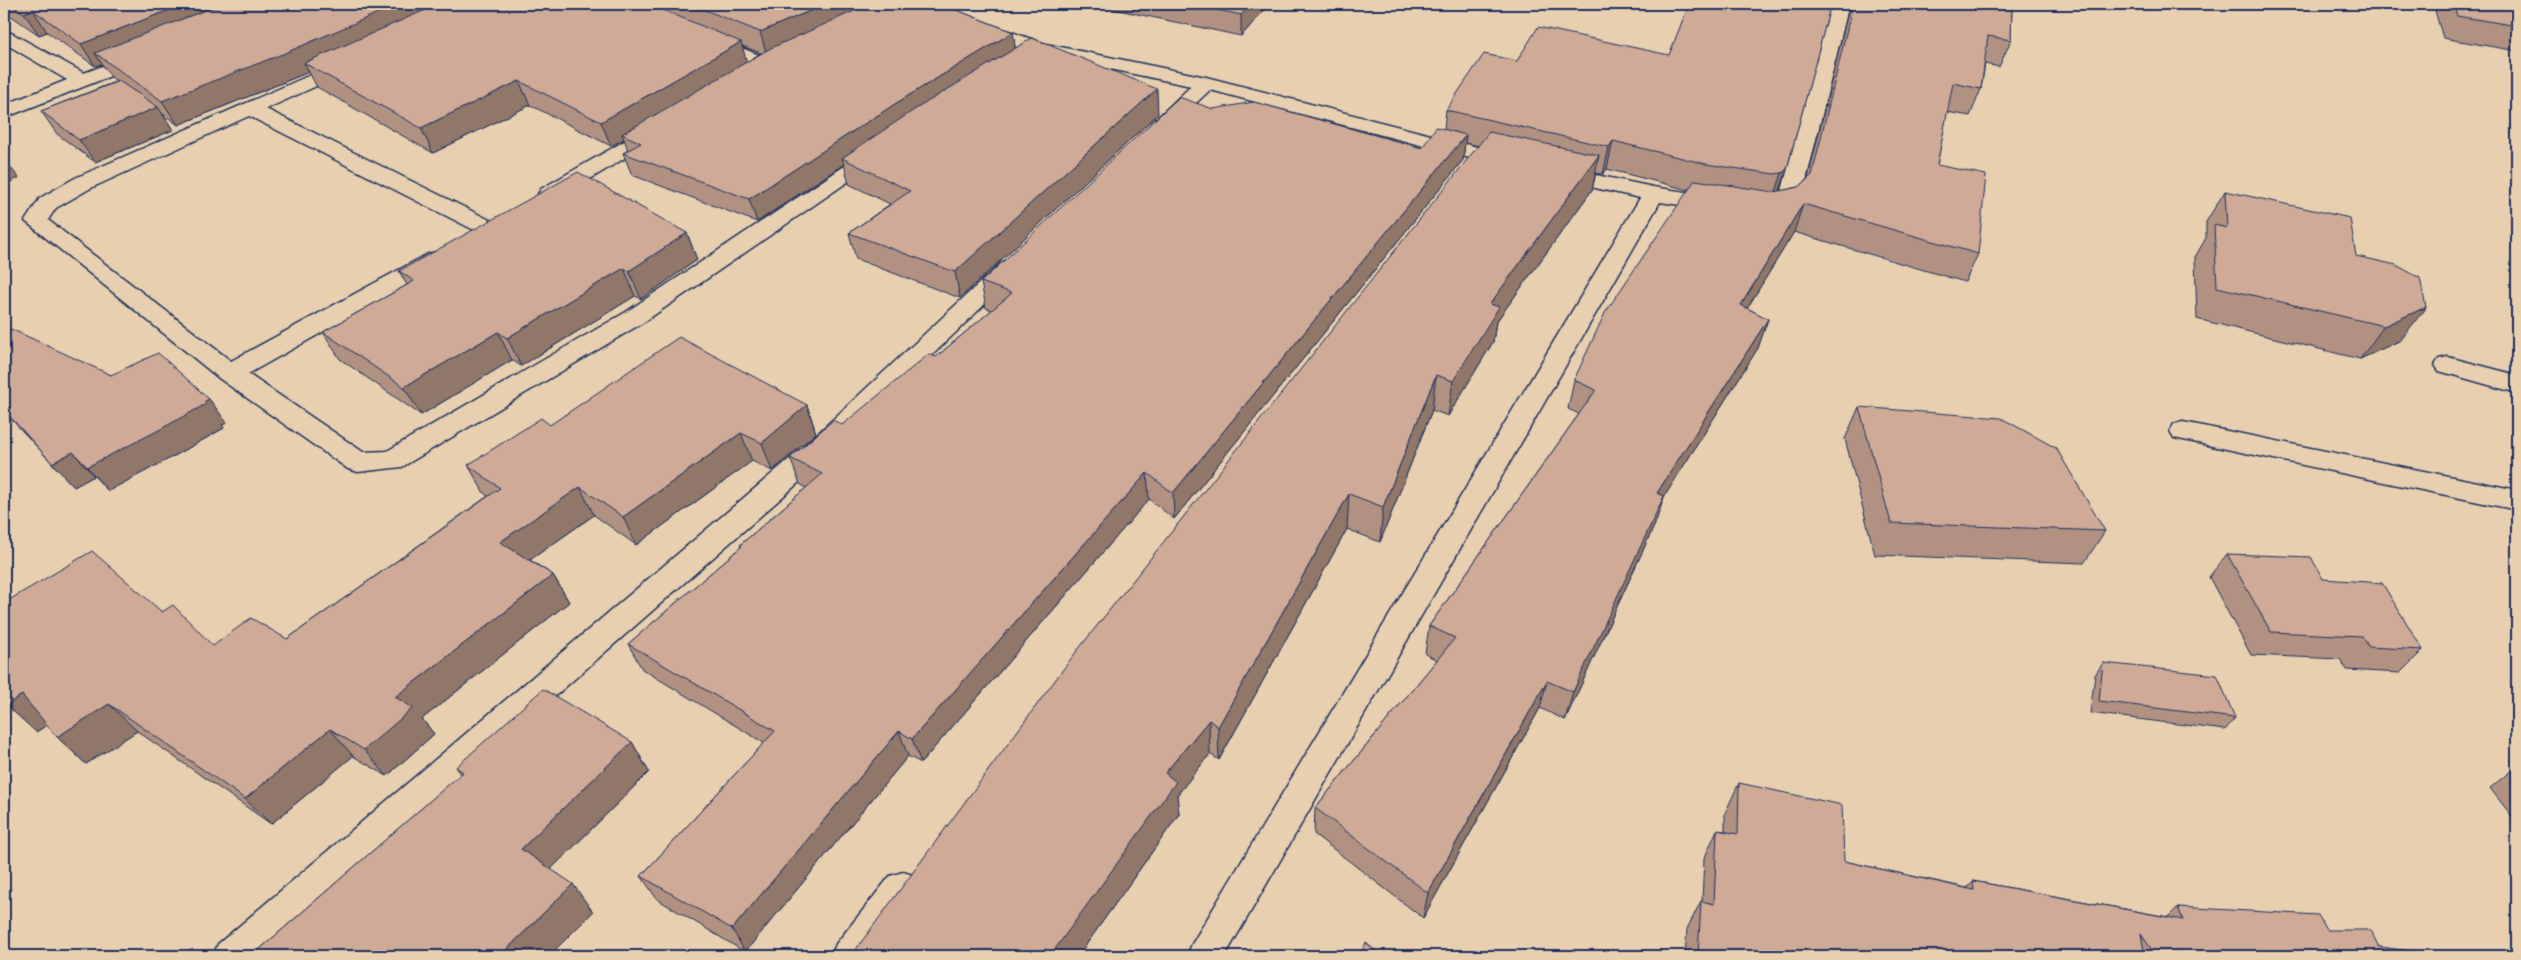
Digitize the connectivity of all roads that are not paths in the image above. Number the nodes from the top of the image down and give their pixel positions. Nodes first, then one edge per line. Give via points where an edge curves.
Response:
1 (914, 4) edge
2 (1840, 4) edge
3 (694, 34) edge
4 (4, 35) edge
5 (1041, 49) junction
6 (155, 51) edge
7 (366, 56) edge
8 (1016, 64) edge
9 (742, 80) edge
10 (83, 81) junction
11 (1206, 83) junction
12 (250, 109) junction
13 (4, 112) edge
14 (675, 120) edge
15 (894, 142) edge
16 (1141, 144) edge
17 (1479, 156) junction
18 (1460, 179) edge
19 (1653, 194) junction
20 (532, 204) edge
21 (1026, 253) edge
22 (2448, 365) dead end
23 (229, 373) junction
24 (2517, 384) edge
25 (2183, 430) dead end
26 (2517, 500) edge
27 (917, 870) edge
28 (231, 956) edge
29 (850, 956) edge
30 (1205, 956) edge

1 - 5 street
2 - 19 street via 1790,201 1781,208 1765,211
3 - 9 street via 776,61
4 - 10 street
5 - 8 street
5 - 11 street
6 - 10 street
7 - 12 street
10 - 13 street
11 - 16 street
11 - 17 street
12 - 23 street via 83,183 48,203 36,221
12 - 23 street via 498,224
14 - 20 street
15 - 23 street via 634,317 392,460 358,462
17 - 18 street
17 - 19 street
19 - 30 street
21 - 28 street via 810,457
22 - 24 street
25 - 26 street
27 - 29 street

